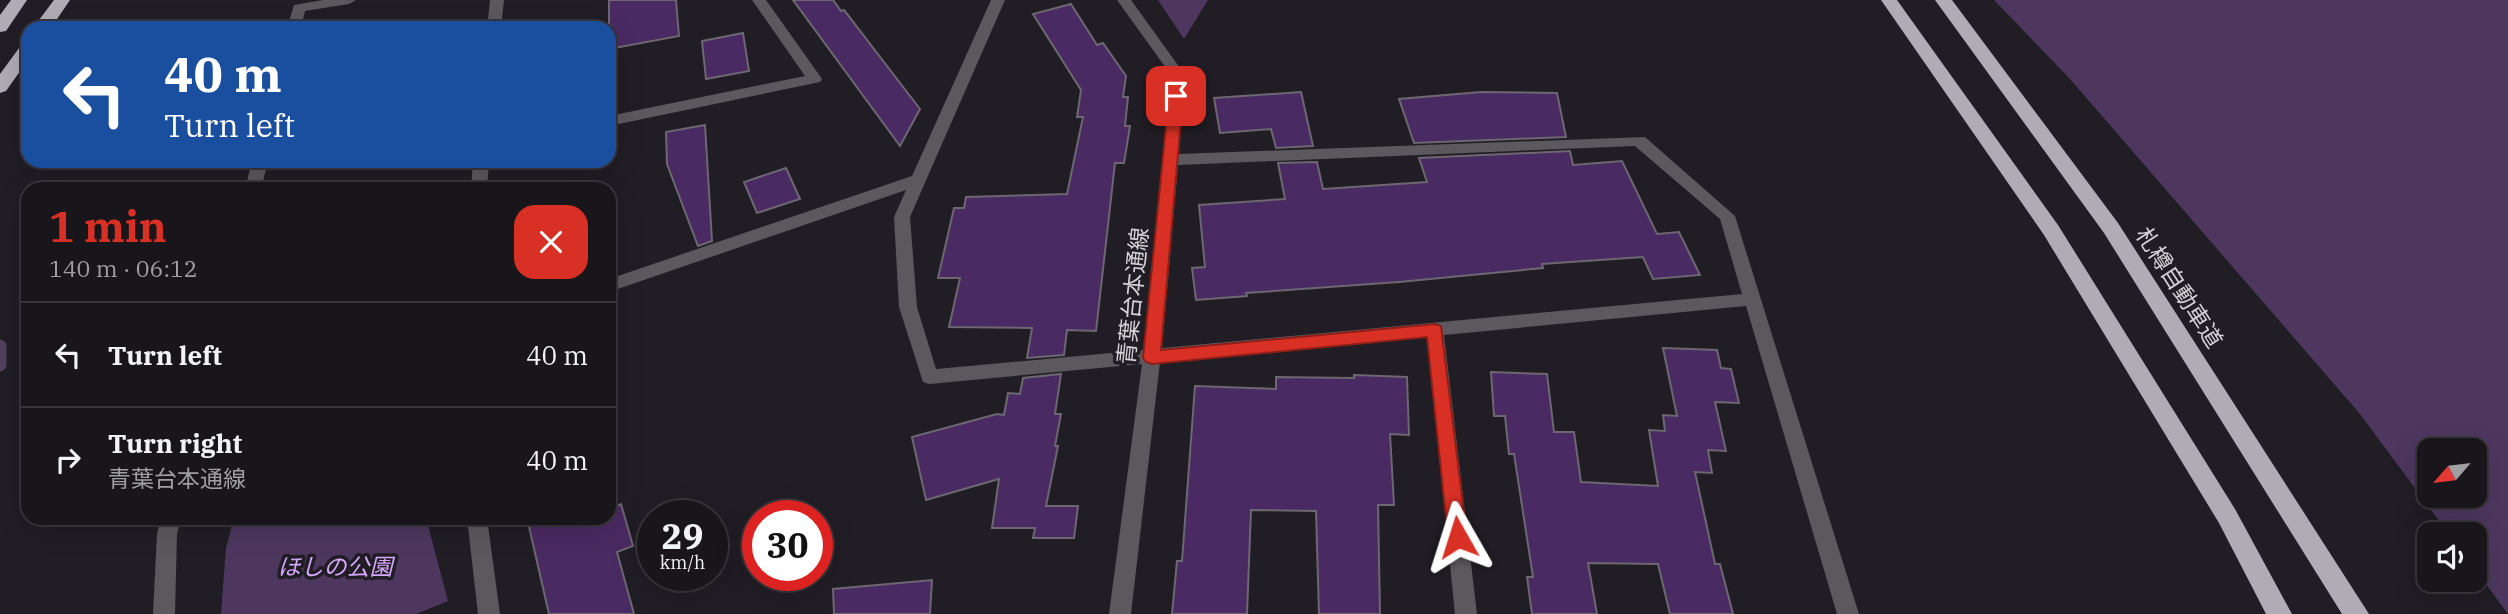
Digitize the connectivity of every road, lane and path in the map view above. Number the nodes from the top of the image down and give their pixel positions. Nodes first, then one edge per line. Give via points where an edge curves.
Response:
1 (19, 0) edge
2 (62, 0) edge
3 (349, 0) edge
4 (497, 0) edge
5 (759, 0) edge
6 (999, 0) edge
7 (1124, 0) edge
8 (1889, 0) edge
9 (1943, 0) edge
10 (47, 21) edge
11 (296, 21) edge
12 (495, 21) edge
13 (0, 27) edge
14 (21, 58) edge
15 (0, 87) edge
16 (616, 120) edge
17 (1170, 160) junction
18 (919, 180) junction
19 (616, 284) edge
20 (1752, 299) junction
21 (1435, 330) junction
22 (1152, 358) junction
23 (169, 525) edge
24 (478, 525) edge
25 (164, 614) edge
26 (489, 614) edge
27 (1120, 614) edge
28 (1466, 614) edge
29 (1848, 614) edge
30 (2279, 614) edge
31 (2356, 614) edge

1 - 13 highway
2 - 10 highway
3 - 11 street via 299,8
4 - 12 street
5 - 16 street via 815,79
6 - 18 street
7 - 17 street, 青葉台本通線 via 1178,75
8 - 30 highway via 2051,230 2227,516
9 - 31 highway, 札樽自動車道 via 2111,228
14 - 15 highway
17 - 20 street via 1639,141 1727,216
17 - 22 street, 青葉台本通線
18 - 19 street
18 - 22 street via 902,217 908,307 929,377
20 - 21 street
20 - 29 street
21 - 22 street
21 - 28 street
22 - 27 street, 青葉台本通線
23 - 25 street
24 - 26 street

